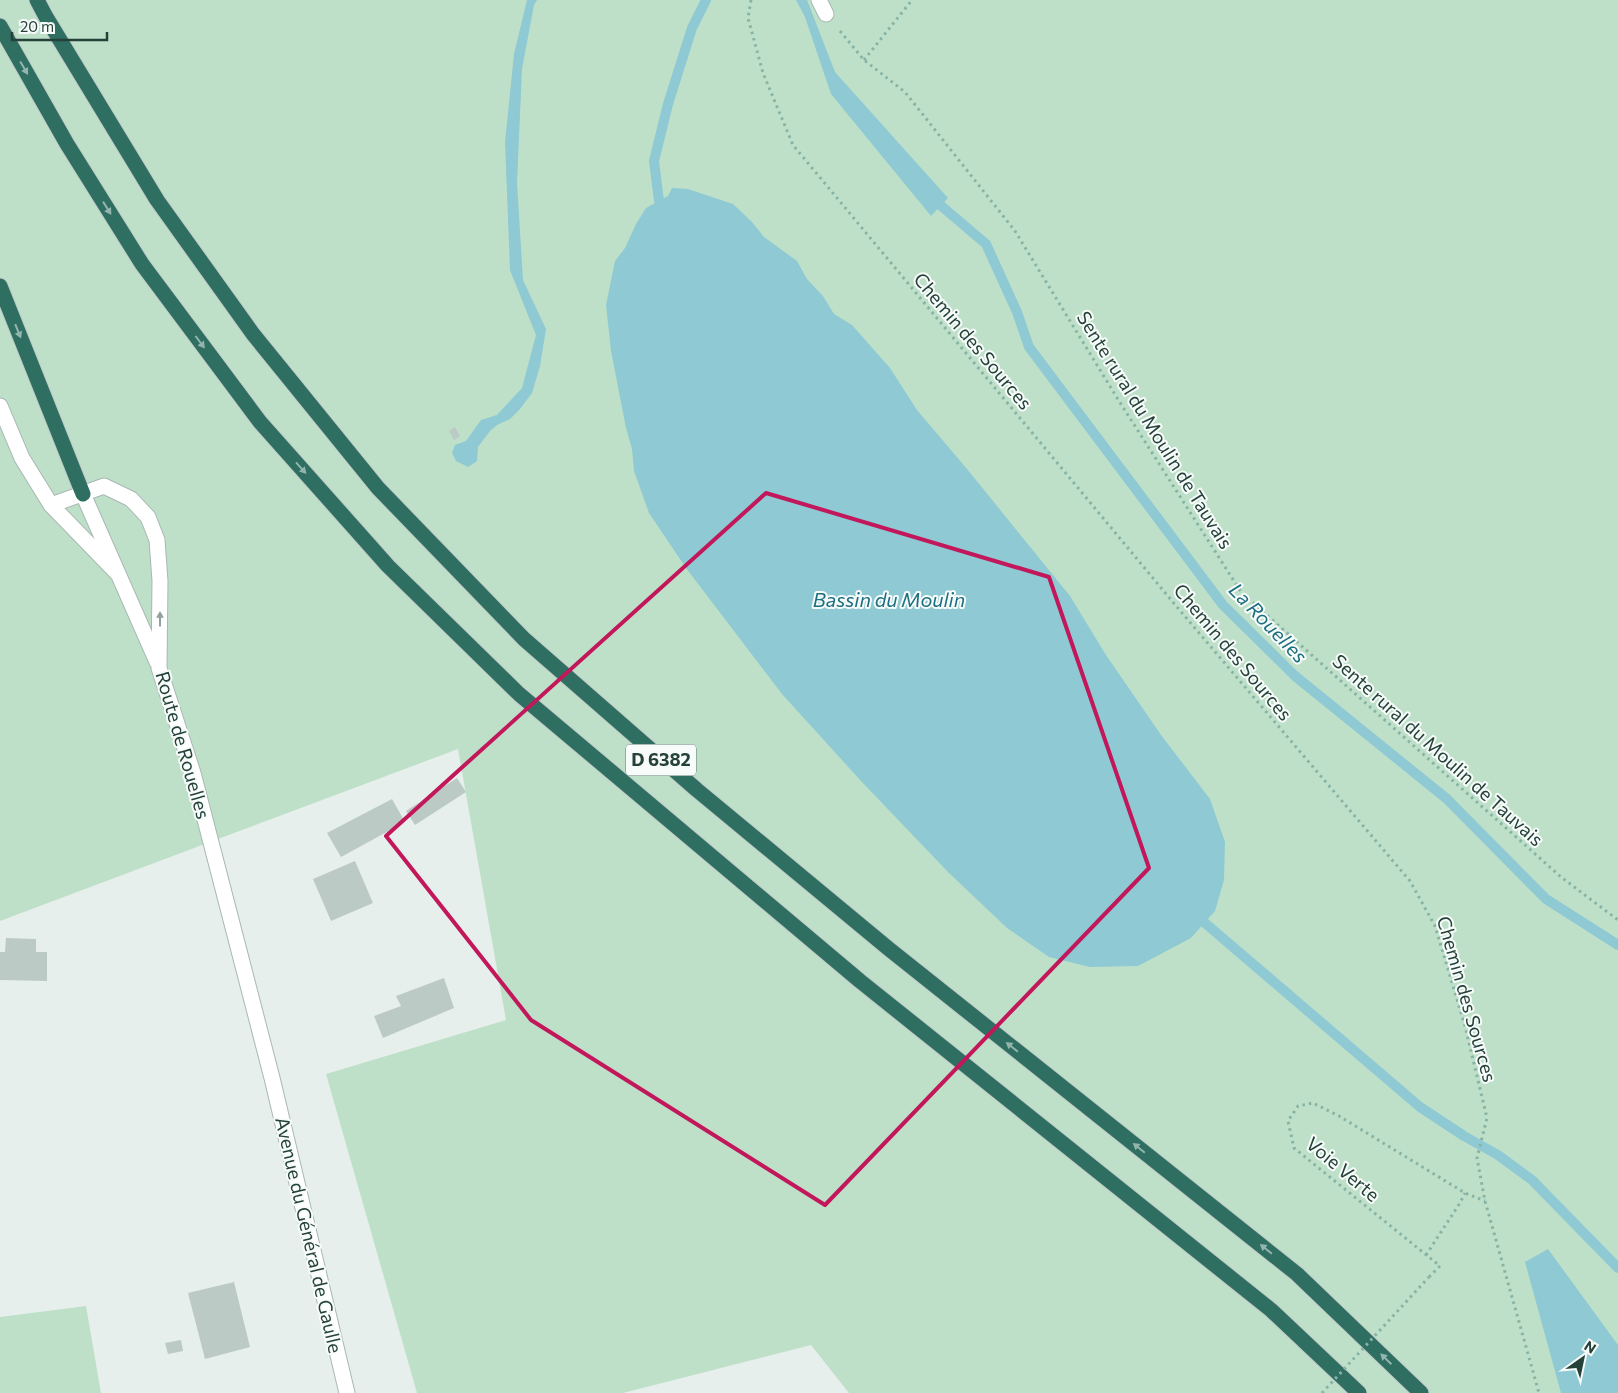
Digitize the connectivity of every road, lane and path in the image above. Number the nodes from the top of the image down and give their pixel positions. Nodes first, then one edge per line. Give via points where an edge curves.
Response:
1 (37, 0) edge
2 (752, 0) edge
3 (912, 0) edge
4 (823, 7) edge
5 (0, 26) edge
6 (864, 60) junction
7 (0, 286) edge
8 (0, 406) edge
9 (83, 494) junction
10 (51, 505) junction
11 (118, 574) junction
12 (159, 668) junction
13 (1618, 920) edge
14 (272, 1078) joint
15 (1465, 1193) junction
16 (1485, 1201) junction
17 (1426, 1255) junction
18 (347, 1393) edge
19 (1322, 1393) edge
20 (1359, 1393) edge
21 (1421, 1393) edge
22 (1539, 1393) edge

21 -> 1 highway, D 6382 via 1297,1274 889,949 696,790 524,639 378,488 252,334 157,200
2 - 16 path, Chemin des Sources via 748,18 763,73 793,145 1177,608 1410,881 1435,926 1465,1026 1487,1118 1477,1158
3 - 6 path
4 - 6 path, Sente rural du Moulin de Tauvais
5 -> 20 highway, D 6382 via 67,144 142,264 260,422 388,566 533,706 860,980 1271,1310
6 - 13 path, Sente rural du Moulin de Tauvais via 905,92 1015,231 1240,592 1560,877
7 -> 9 highway
8 - 10 street via 22,458
9 - 10 street, Route de Rouelles
9 - 11 street
12 -> 9 street, Route de Rouelles via 160,581 157,540 148,517 131,499 104,486
10 - 11 street
11 - 12 street
12 - 14 street, Route de Rouelles via 193,773
14 - 18 street, Avenue du Général de Gaulle
15 - 16 path, Voie Verte
15 - 17 path
15 - 17 path, Voie Verte via 1313,1103 1298,1106 1288,1121 1294,1148
16 - 22 path, Chemin des Sources
17 - 19 path, Voie Verte, bridge via 1440,1266

